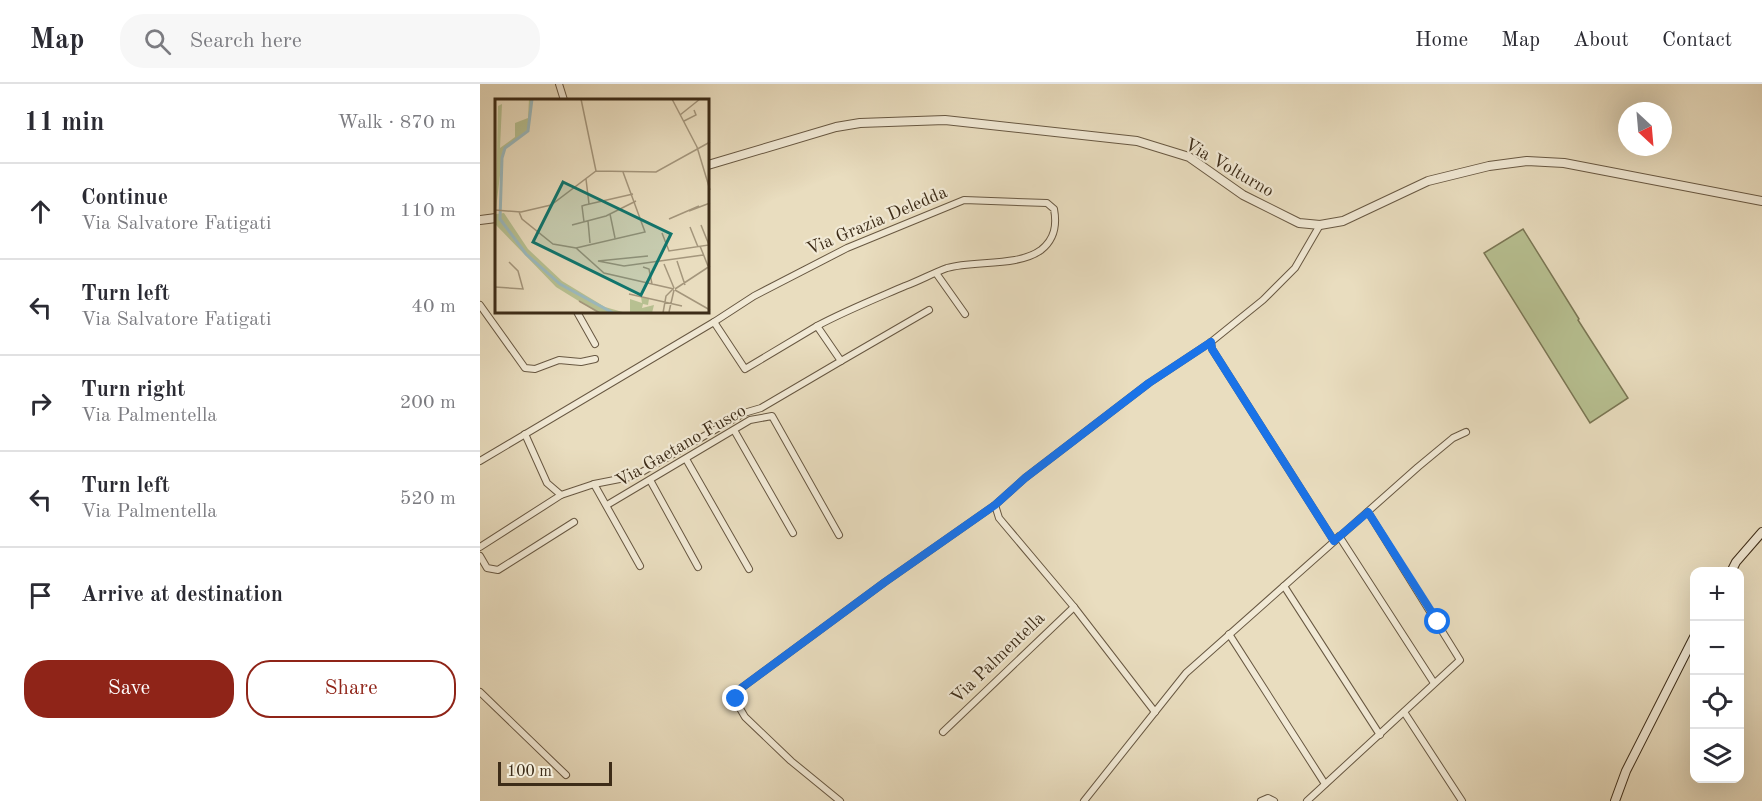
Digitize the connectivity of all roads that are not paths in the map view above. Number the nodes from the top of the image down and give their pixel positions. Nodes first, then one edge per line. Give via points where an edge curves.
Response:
1 (559, 84) edge
2 (564, 99) edge
3 (710, 164) edge
4 (1762, 201) edge
5 (1320, 225) junction
6 (936, 273) junction
7 (480, 305) edge
8 (929, 310) dead end
9 (578, 314) edge
10 (965, 314) dead end
11 (714, 322) junction
12 (817, 326) junction
13 (1211, 342) junction
14 (595, 344) dead end
15 (595, 359) dead end
16 (841, 361) junction
17 (734, 430) junction
18 (1466, 432) dead end
19 (525, 434) junction
20 (686, 459) junction
21 (480, 461) edge
22 (650, 480) junction
23 (594, 484) junction
24 (561, 495) junction
25 (607, 505) junction
26 (995, 505) junction
27 (1368, 512) junction
28 (574, 522) dead end
29 (1762, 532) edge
30 (793, 533) dead end
31 (839, 535) dead end
32 (1337, 538) junction
33 (480, 547) edge
34 (480, 556) edge
35 (640, 566) dead end
36 (698, 567) dead end
37 (1734, 567) edge
38 (749, 569) dead end
39 (1284, 586) junction
40 (1074, 607) junction
41 (1229, 634) junction
42 (1690, 647) edge
43 (1434, 683) junction
44 (480, 692) edge
45 (1155, 712) junction
46 (1404, 712) junction
47 (943, 732) dead end
48 (1380, 735) junction
49 (566, 775) dead end
50 (1325, 784) junction
51 (840, 801) edge
52 (1084, 801) edge
53 (1261, 801) edge
54 (1274, 801) edge
55 (1307, 801) edge
56 (1462, 801) edge
57 (1615, 801) edge

1 - 2 street
3 - 5 street, Via Volturno via 836,127 945,120 1137,141 1189,157 1243,195 1299,223
4 - 5 street, Via Volturno via 1564,163 1527,161 1428,181 1343,221
5 - 13 street via 1296,268
6 - 10 street
6 - 11 street, Via Grazia Deledda via 1037,253 1054,234 1054,209 1047,203 964,200 847,248 779,282
6 - 12 street, Via Grazia Deledda
7 - 15 street via 525,368 535,369 560,360
8 - 16 street
9 - 14 street
11 - 12 street, Via Grazia Deledda via 745,369
11 - 19 street, Via Grazia Deledda
12 - 16 street
13 - 26 street via 1149,383
13 - 32 street
16 - 23 street via 635,476
17 - 20 street, Via Gaetano Fusco
17 - 30 street
17 - 31 street, Via Gaetano Fusco via 750,420 772,416
18 - 27 street via 1446,443
19 - 21 street, Via Grazia Deledda
19 - 24 street via 547,483
20 - 22 street, Via Gaetano Fusco
20 - 38 street
22 - 25 street, Via Gaetano Fusco
22 - 36 street
23 - 24 street
23 - 25 street
24 - 33 street
25 - 35 street
26 - 40 street via 999,518
26 - 51 street via 737,693 738,705 755,728
27 - 32 street
27 - 43 street via 1460,657
28 - 34 street via 498,570 487,568
29 - 37 main road
32 - 39 street
32 - 43 street
39 - 41 street
39 - 48 street
40 - 45 street
40 - 47 street, Via Palmentella
41 - 45 street via 1186,673
41 - 50 street
42 - 57 main road via 1626,771
43 - 46 street
44 - 49 street
45 - 52 street
46 - 48 street
46 - 56 street
48 - 50 street
50 - 55 street
53 - 54 street

